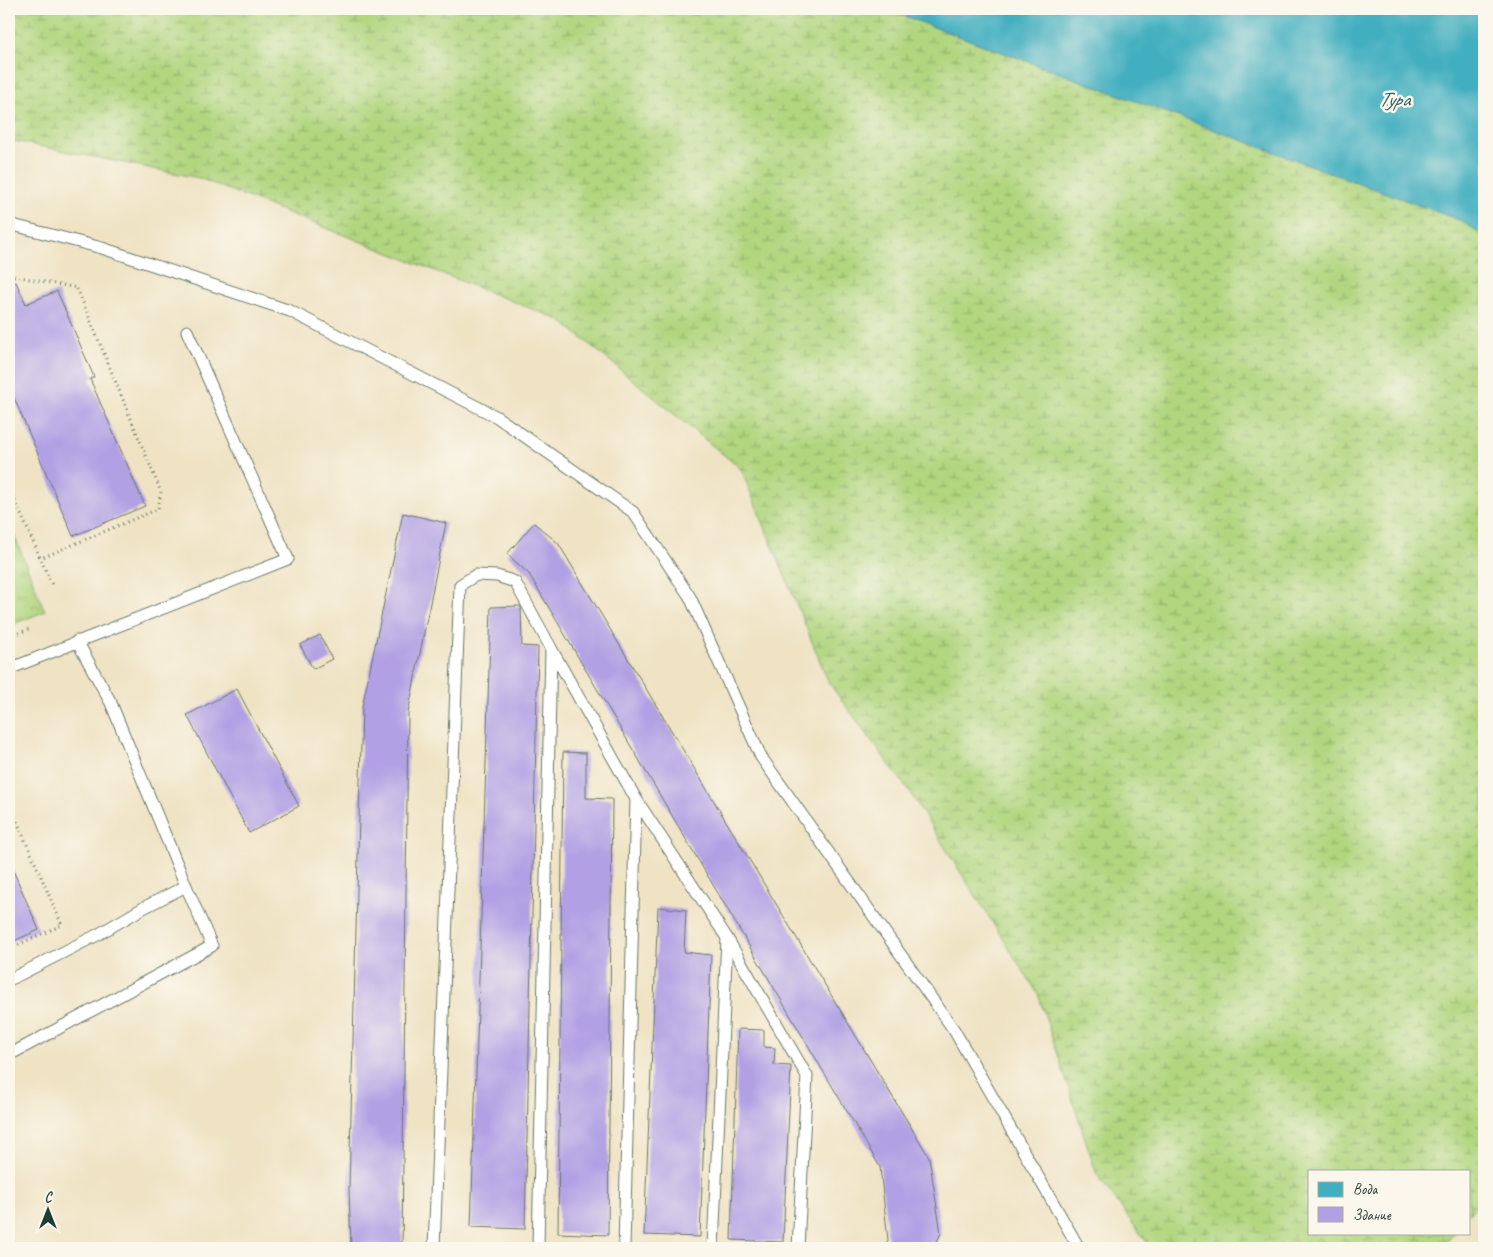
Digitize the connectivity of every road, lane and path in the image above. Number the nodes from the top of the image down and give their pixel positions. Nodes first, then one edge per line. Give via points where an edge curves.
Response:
1 (9, 224) edge
2 (9, 275) edge
3 (187, 331) dead end
4 (9, 487) edge
5 (40, 558) junction
6 (52, 585) dead end
7 (31, 628) dead end
8 (9, 637) edge
9 (77, 641) junction
10 (551, 648) junction
11 (9, 669) edge
12 (636, 798) junction
13 (9, 803) edge
14 (186, 886) junction
15 (726, 938) junction
16 (9, 949) edge
17 (9, 980) edge
18 (9, 1055) edge
19 (434, 1248) edge
20 (538, 1248) edge
21 (624, 1248) edge
22 (713, 1248) edge
23 (798, 1248) edge
24 (1080, 1248) edge

1 - 24 lane via 102,248 290,311 497,417 632,512 690,597 761,757 954,1030
2 - 5 path via 77,288 162,492 158,509
3 - 9 lane via 288,559
4 - 5 path
5 - 6 path
7 - 8 path
9 - 11 lane
9 - 14 lane via 111,703
10 - 12 lane
10 - 19 lane via 515,582 497,576 476,575 460,585
10 - 20 lane
12 - 15 lane
12 - 21 lane
13 - 16 path via 62,925
14 - 17 lane
14 - 18 lane via 212,946
15 - 22 lane
15 - 23 lane via 807,1076

